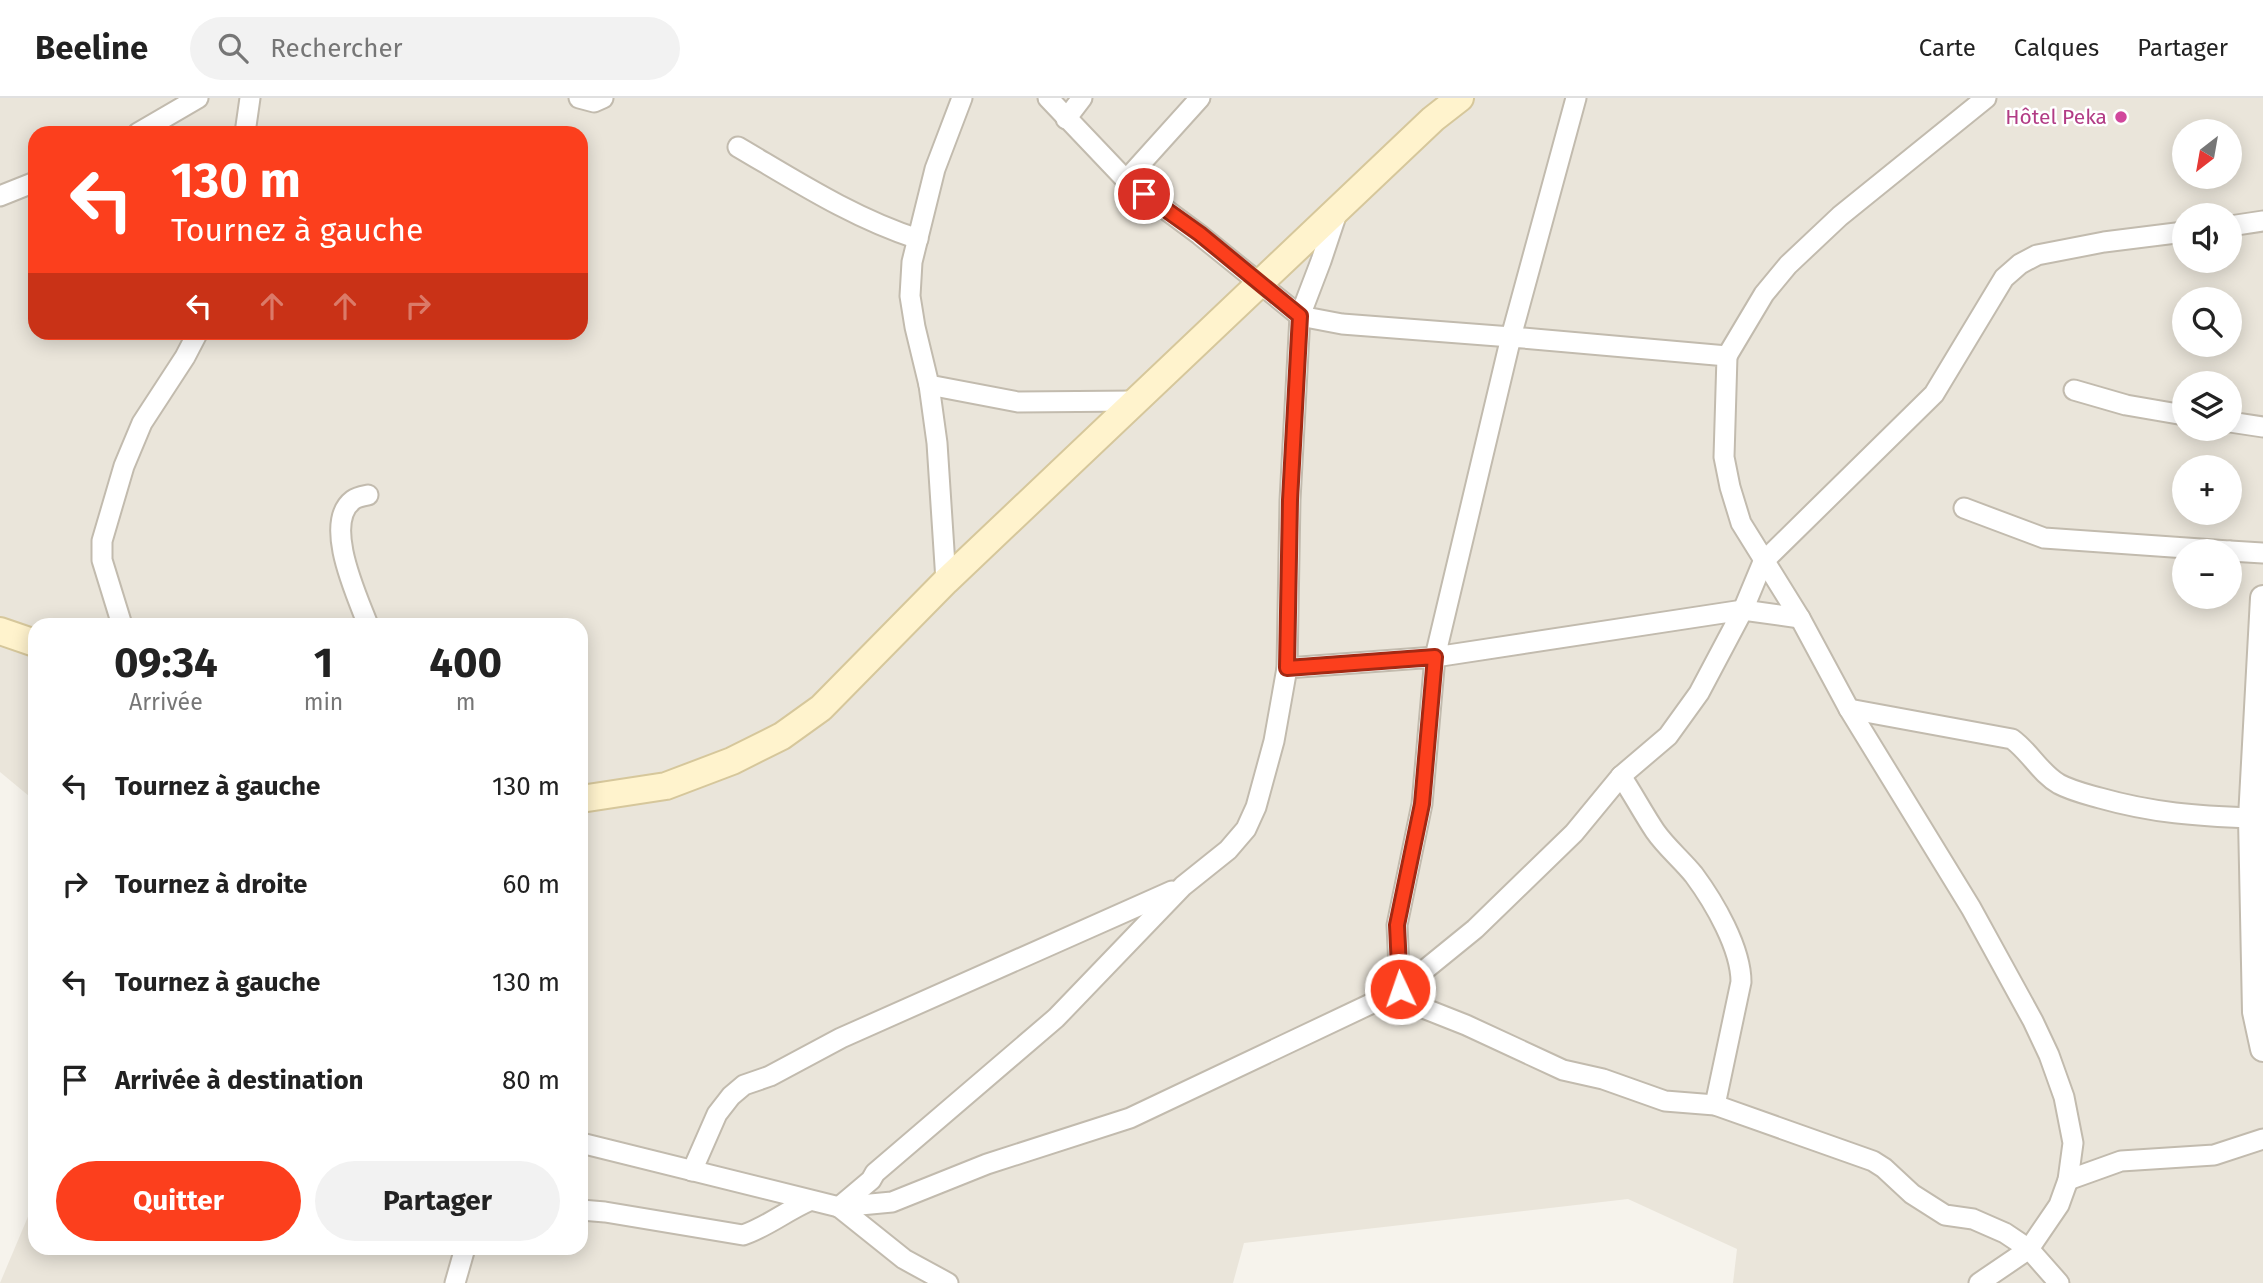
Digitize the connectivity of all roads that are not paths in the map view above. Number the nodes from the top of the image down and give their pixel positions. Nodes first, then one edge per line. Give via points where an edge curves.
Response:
1 (198, 98) edge
2 (250, 98) edge
3 (579, 98) edge
4 (603, 98) edge
5 (962, 98) edge
6 (1048, 98) edge
7 (1082, 98) edge
8 (1199, 98) edge
9 (1460, 98) edge
10 (1576, 98) edge
11 (1986, 98) edge
12 (1066, 119) junction
13 (150, 126) edge
14 (246, 126) edge
15 (738, 147) dead end
16 (1126, 180) junction
17 (28, 185) edge
18 (0, 196) edge
19 (1339, 208) junction
20 (2263, 221) edge
21 (2242, 224) edge
22 (2172, 234) edge
23 (918, 239) junction
24 (1259, 283) junction
25 (1300, 316) junction
26 (1511, 337) junction
27 (194, 340) edge
28 (1727, 356) junction
29 (929, 385) junction
30 (2074, 390) dead end
31 (1138, 401) junction
32 (2172, 413) edge
33 (2242, 423) edge
34 (2263, 426) edge
35 (368, 495) dead end
36 (1964, 508) dead end
37 (2172, 547) edge
38 (2242, 552) edge
39 (2263, 554) edge
40 (1763, 562) junction
41 (946, 582) junction
42 (2263, 598) edge
43 (1743, 610) junction
44 (120, 618) edge
45 (365, 618) edge
46 (1800, 618) junction
47 (0, 631) edge
48 (28, 641) edge
49 (1435, 657) junction
50 (1287, 668) junction
51 (1849, 709) junction
52 (1621, 776) junction
53 (588, 798) edge
54 (2251, 818) junction
55 (1183, 887) junction
56 (1400, 989) junction
57 (2263, 1049) edge
58 (1715, 1105) junction
59 (2263, 1139) edge
60 (588, 1145) edge
61 (692, 1171) junction
62 (2068, 1180) junction
63 (809, 1201) junction
64 (839, 1207) junction
65 (588, 1211) edge
66 (2029, 1249) junction
67 (463, 1255) edge
68 (455, 1283) edge
69 (948, 1283) edge
70 (1979, 1283) edge
71 (2059, 1283) edge

1 - 13 street
2 - 14 street
3 - 4 street via 594,102
5 - 23 street via 935,169
6 - 12 street
7 - 12 street
8 - 16 street
9 - 19 main road
10 - 26 street
11 - 28 street via 1840,216 1788,265 1764,294
12 - 16 street
15 - 23 street via 856,215
16 - 24 street
17 - 18 street
19 - 24 main road
19 - 25 street
20 - 21 street
22 - 40 street via 2038,255 2020,264 2004,278 1934,394
23 - 29 street via 910,296
24 - 25 street
24 - 31 main road
25 - 26 street via 1342,324
25 - 50 street
26 - 28 street
26 - 49 street
27 - 44 street via 142,423 102,541 102,560
28 - 40 street via 1724,457 1741,523
29 - 31 street via 1018,401
29 - 41 street
30 - 32 street
31 - 41 main road
33 - 34 street
35 - 45 street via 350,502 340,539
36 - 37 street via 2044,538
38 - 39 street
40 - 43 street
40 - 46 street
41 - 53 main road via 821,708 782,736 666,786
42 - 54 street
43 - 46 street
43 - 49 street
43 - 52 street via 1684,715 1668,736
46 - 51 street
47 - 48 main road
49 - 50 street
49 - 56 street via 1422,804 1397,925
50 - 55 street via 1274,741 1246,829
51 - 54 street via 2012,739 2060,785 2125,806 2181,815
51 - 62 street via 1971,908 2049,1055 2073,1143
52 - 56 street via 1574,833 1475,929
52 - 58 street via 1656,832 1694,876 1718,914 1741,967
54 - 57 street via 2255,1012
55 - 61 street via 744,1085 717,1114
55 - 64 street via 1056,1018
56 - 58 street via 1423,1009 1563,1070 1665,1101
56 - 64 street via 1130,1118 987,1164 892,1202
58 - 66 street via 1873,1161 1945,1215 1973,1219
59 - 62 street via 2214,1155 2121,1161
60 - 61 street
61 - 63 street
62 - 66 street via 2059,1205
63 - 64 street
63 - 65 street via 743,1234
64 - 69 street via 904,1259
66 - 70 street
66 - 71 street
67 - 68 street

